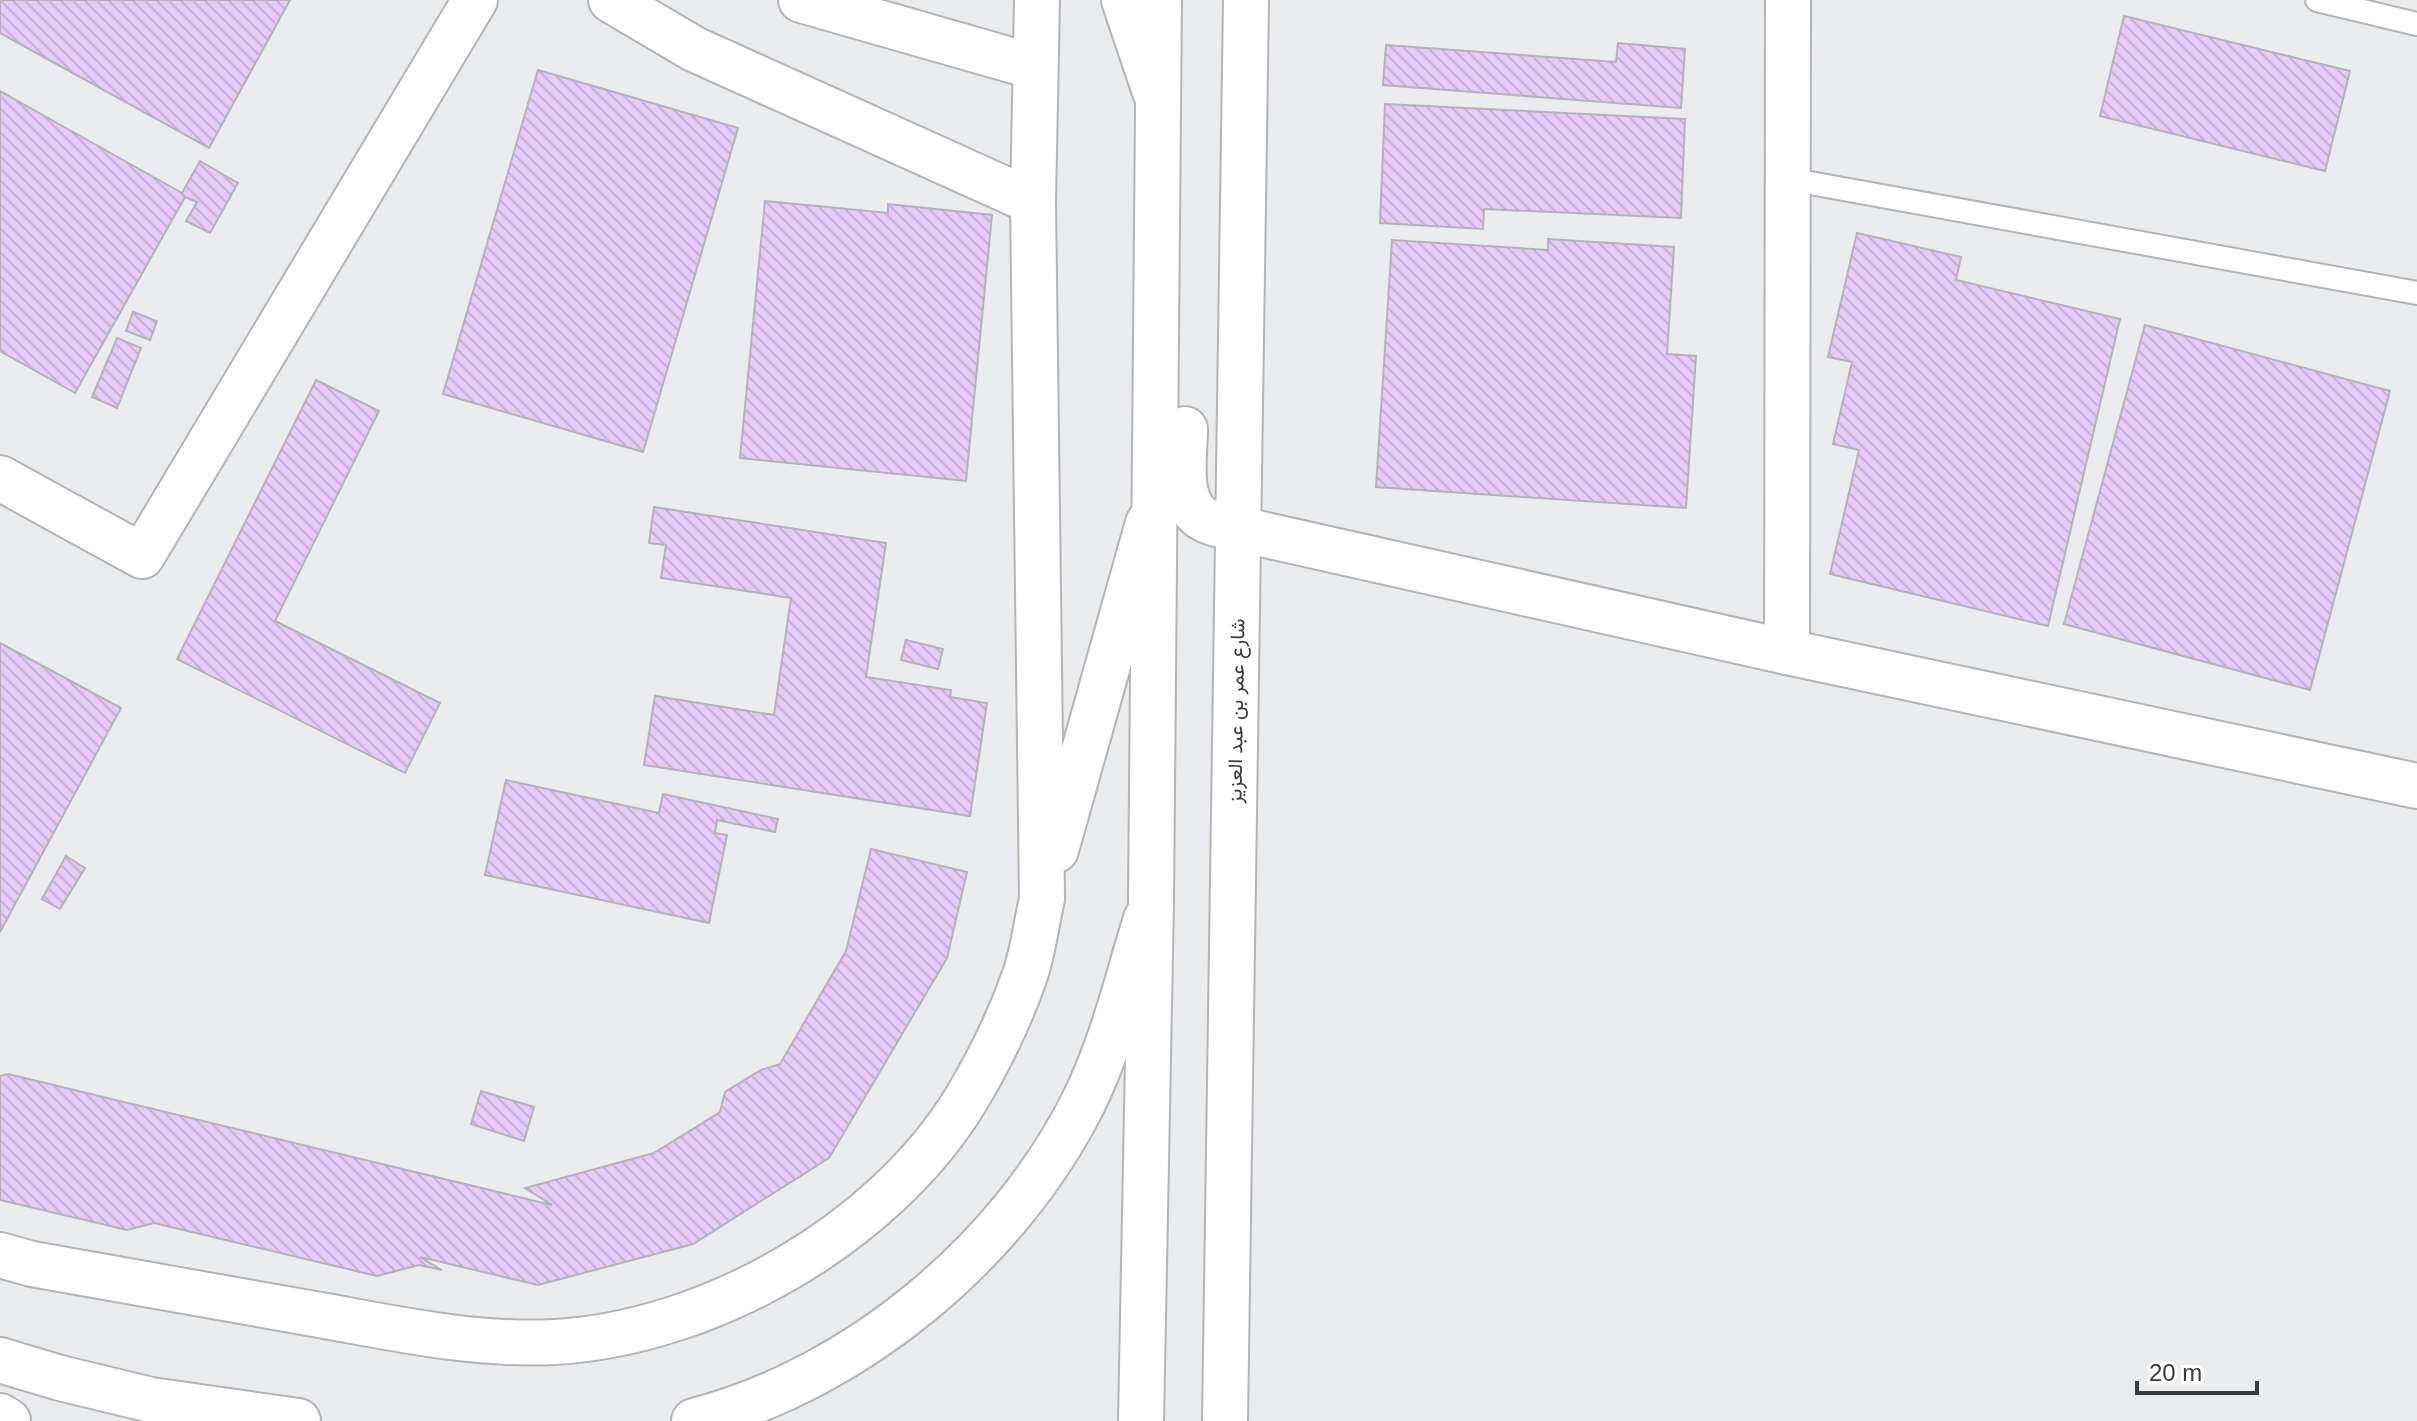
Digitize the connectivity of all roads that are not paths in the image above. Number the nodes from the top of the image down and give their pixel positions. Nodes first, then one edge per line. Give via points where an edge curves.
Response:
1 (475, 0) edge
2 (611, 0) edge
3 (801, 0) edge
4 (1037, 0) edge
5 (1124, 0) edge
6 (1159, 0) edge
7 (1246, 0) edge
8 (1788, 0) edge
9 (2317, 0) edge
10 (2417, 24) edge
11 (1035, 67) junction
12 (1158, 99) junction
13 (1788, 179) junction
14 (1033, 202) junction
15 (1157, 222) junction
16 (2417, 293) edge
17 (0, 478) edge
18 (1155, 498) junction
19 (1239, 529) junction
20 (1787, 652) junction
21 (2417, 786) edge
22 (1042, 899) junction
23 (1151, 901) junction
24 (0, 1255) edge
25 (0, 1360) edge
26 (0, 1416) edge
27 (8, 1421) edge
28 (298, 1421) edge
29 (694, 1421) edge
30 (1141, 1421) edge
31 (1225, 1421) edge

1 - 17 street via 142,556
2 - 14 street via 694,49
3 - 11 street
4 - 11 street
5 - 12 street
6 - 12 street
7 - 19 street, شارع عمر بن عبد العزيز
8 - 13 street
9 - 10 lane
11 - 14 street
12 - 15 street
13 - 16 lane
13 - 20 street
14 - 22 street
15 - 18 street
15 - 19 street via 1184,341 1185,489 1198,515
18 - 22 street
18 - 23 street
19 - 20 street
19 - 31 street, شارع عمر بن عبد العزيز
20 - 21 street
22 - 24 street via 1025,976 998,1038 964,1102 923,1158 868,1211 813,1252 759,1284 689,1314 619,1333 555,1342 464,1341
23 - 29 street via 1084,1101 1022,1201 931,1295 831,1364
23 - 30 street
25 - 28 street via 151,1400
26 - 27 street

